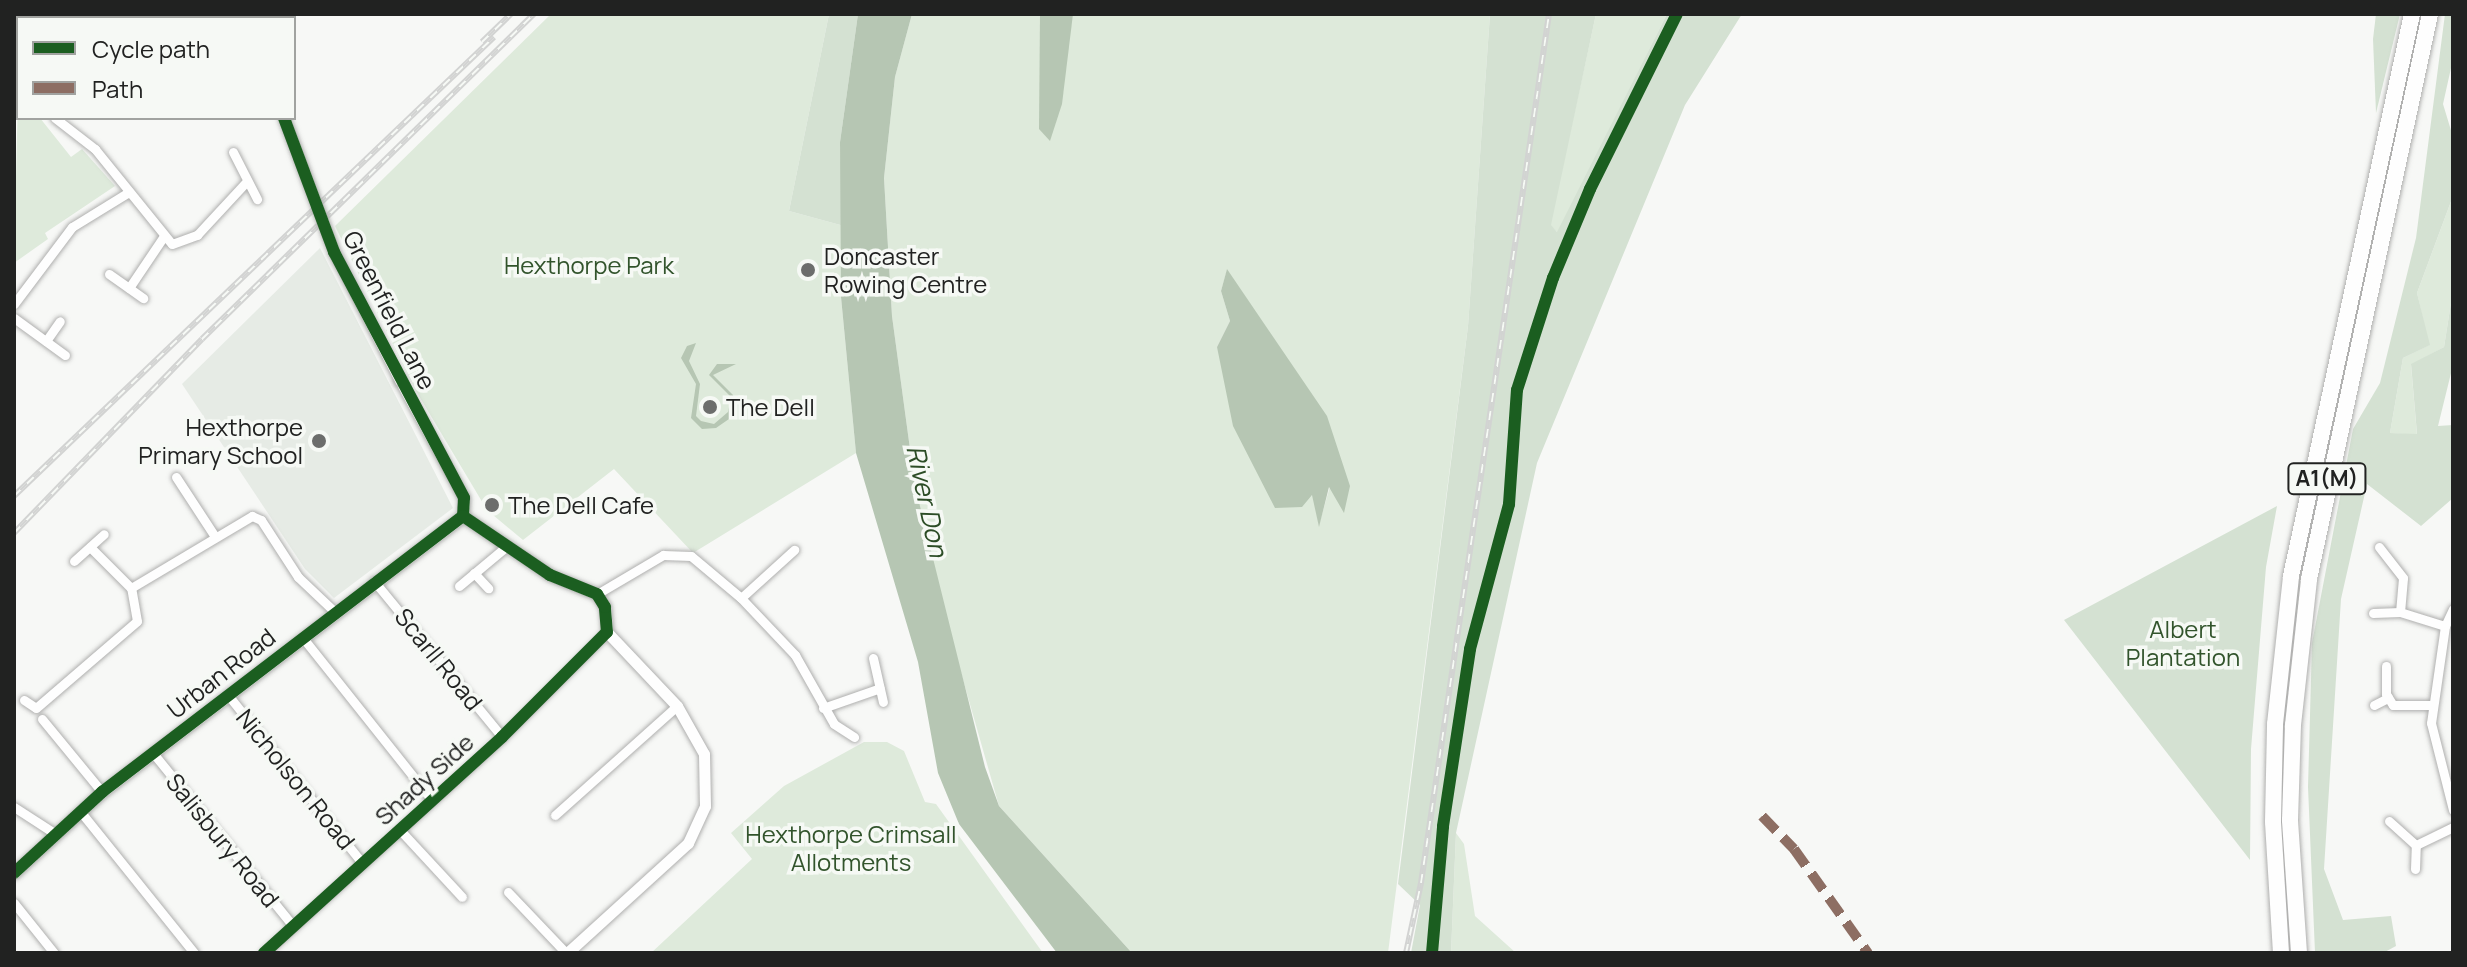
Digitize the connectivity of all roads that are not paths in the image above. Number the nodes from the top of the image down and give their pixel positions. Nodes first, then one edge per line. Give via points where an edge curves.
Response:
1 (2412, 14) edge
2 (2430, 14) edge
3 (61, 120) edge
4 (285, 120) edge
5 (233, 152) dead end
6 (247, 181) junction
7 (129, 192) junction
8 (257, 199) dead end
9 (164, 236) junction
10 (109, 274) dead end
11 (129, 288) junction
12 (143, 298) dead end
13 (14, 304) edge
14 (14, 318) edge
15 (60, 321) dead end
16 (46, 341) junction
17 (65, 355) dead end
18 (176, 477) dead end
19 (463, 516) junction
20 (104, 534) dead end
21 (214, 535) junction
22 (507, 546) junction
23 (90, 547) junction
24 (2379, 547) dead end
25 (794, 550) dead end
26 (74, 561) dead end
27 (474, 573) junction
28 (374, 581) junction
29 (459, 586) dead end
30 (131, 588) junction
31 (488, 588) dead end
32 (597, 594) junction
33 (741, 598) junction
34 (2453, 609) edge
35 (2400, 612) junction
36 (336, 613) junction
37 (2373, 613) dead end
38 (2445, 626) junction
39 (607, 632) junction
40 (303, 638) junction
41 (873, 658) dead end
42 (2386, 666) dead end
43 (880, 688) junction
44 (228, 695) junction
45 (2388, 698) junction
46 (24, 700) dead end
47 (883, 702) dead end
48 (2374, 705) dead end
49 (2432, 705) junction
50 (677, 706) junction
51 (823, 708) junction
52 (42, 719) dead end
53 (502, 737) junction
54 (854, 737) dead end
55 (153, 753) junction
56 (2453, 775) edge
57 (2442, 780) junction
58 (102, 792) junction
59 (432, 800) junction
60 (14, 807) edge
61 (2453, 810) edge
62 (80, 811) junction
63 (555, 815) dead end
64 (2389, 821) dead end
65 (2453, 827) edge
66 (400, 830) junction
67 (54, 833) junction
68 (2416, 845) junction
69 (363, 864) junction
70 (2415, 869) dead end
71 (14, 873) edge
72 (508, 892) dead end
73 (462, 897) dead end
74 (14, 903) edge
75 (293, 926) junction
76 (54, 953) edge
77 (194, 953) edge
78 (264, 953) edge
79 (567, 953) edge
80 (2281, 953) edge
81 (2299, 953) edge

1 - 80 highway, A1(M) via 2291,576 2275,724 2273,822
2 - 81 highway, A1(M) via 2322,500 2307,594 2293,725 2290,820
3 - 7 street via 95,149
4 - 19 street, Greenfield Lane, bridge via 334,252 464,498
5 - 6 street
6 - 8 street
6 - 9 street via 189,241 172,244
7 - 9 street
7 - 13 street via 72,227
9 - 11 street
10 - 11 street
11 - 12 street
14 - 16 street
15 - 16 street
16 - 17 street
18 - 21 street
19 - 22 street
19 - 28 street, Urban Road
20 - 23 street
21 - 30 street
21 - 36 street via 243,517 257,517 298,577
22 - 27 street
22 - 32 street via 550,575
23 - 26 street
23 - 30 street
24 - 35 street via 2403,578
25 - 33 street
27 - 29 street
27 - 31 street
28 - 36 street, Urban Road
28 - 53 street, Scarll Road
30 - 46 street via 138,615 134,628 36,708
32 - 33 street via 673,552 691,556
32 - 39 street via 605,607
33 - 51 street via 795,655
34 - 38 street
35 - 37 street
35 - 38 street
36 - 40 street, Urban Road
38 - 49 street
39 - 50 street
39 - 53 street, Shady Side
40 - 44 street, Urban Road
40 - 59 street
41 - 43 street
42 - 45 street
43 - 47 street
43 - 51 street
44 - 55 street, Urban Road
44 - 69 street, Nicholson Road
45 - 48 street
45 - 49 street via 2398,707
49 - 57 street
50 - 63 street
50 - 79 street via 693,726 707,770 705,806 696,827 677,855
51 - 54 street via 840,731
52 - 58 street
53 - 59 street, Shady Side
55 - 58 street, Urban Road
55 - 75 street, Salisbury Road
56 - 57 street
57 - 61 street
58 - 62 street, Urban Road
59 - 66 street, Shady Side
60 - 67 street
62 - 67 street, Urban Road
62 - 77 street
64 - 68 street
65 - 68 street
66 - 69 street, Shady Side
66 - 73 street
67 - 71 street, Urban Road
68 - 70 street
69 - 75 street, Shady Side
72 - 79 street
74 - 76 street
75 - 78 street, Shady Side

